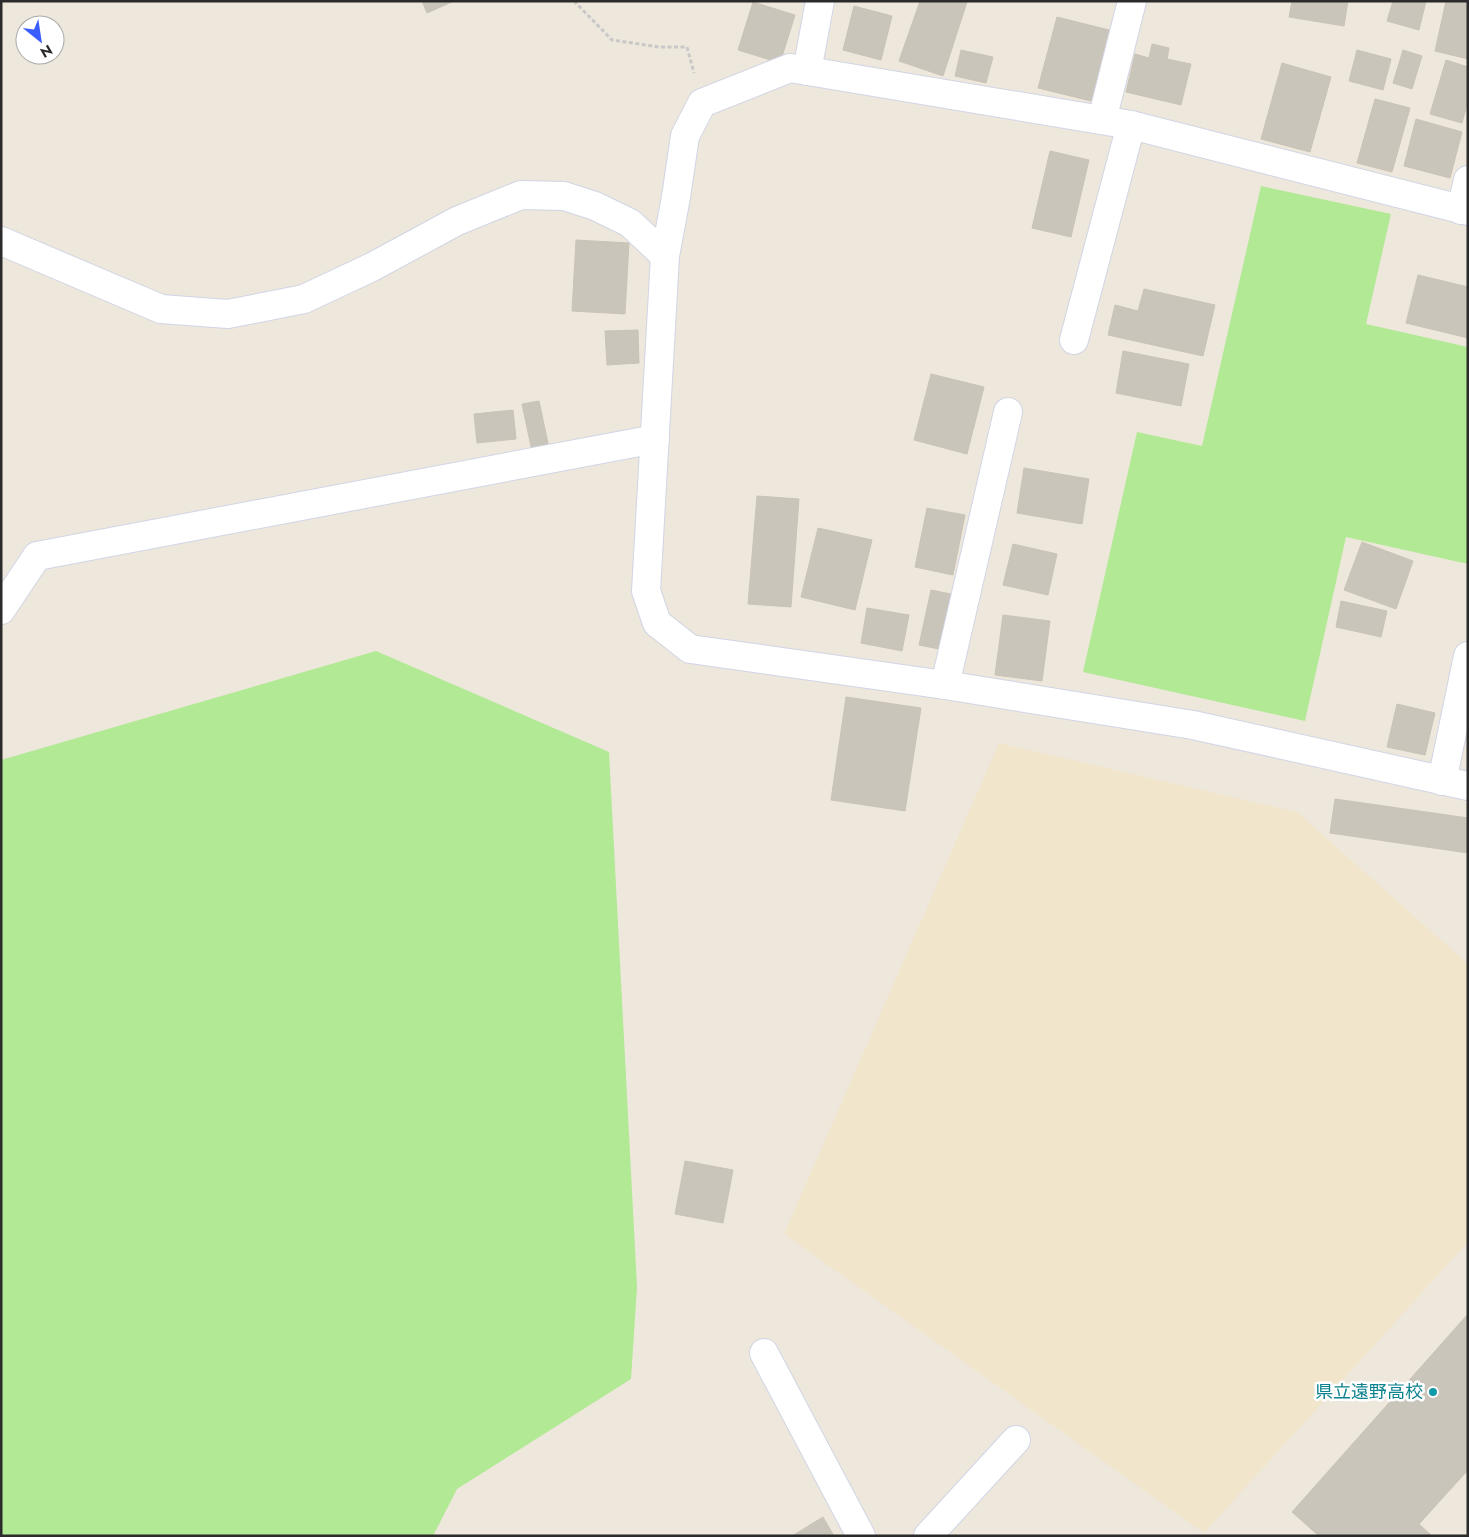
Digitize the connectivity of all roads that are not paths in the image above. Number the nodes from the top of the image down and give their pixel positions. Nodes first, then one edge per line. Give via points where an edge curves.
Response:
1 (820, 1) edge
2 (1132, 1) edge
3 (807, 71) junction
4 (1102, 120) junction
5 (1130, 125) junction
6 (1468, 180) edge
7 (1464, 211) edge
8 (1, 241) edge
9 (665, 256) junction
10 (1074, 340) dead end
11 (1008, 412) dead end
12 (655, 439) junction
13 (1, 610) edge
14 (1468, 656) edge
15 (945, 685) junction
16 (1455, 784) edge
17 (764, 1353) dead end
18 (1016, 1440) dead end
19 (862, 1536) edge
20 (928, 1536) edge

1 - 3 street
2 - 4 street
3 - 4 street
3 - 9 street via 790,68 702,103 685,136
4 - 5 street
5 - 7 street
5 - 10 street
6 - 7 street
8 - 9 street via 161,309 228,314 304,299 457,221 521,195 564,196 596,206 630,223
9 - 12 street
11 - 15 street
12 - 13 street via 37,556
12 - 15 street via 646,591 657,623 690,648
14 - 16 street
15 - 16 street via 1193,725
17 - 19 street
18 - 20 street

